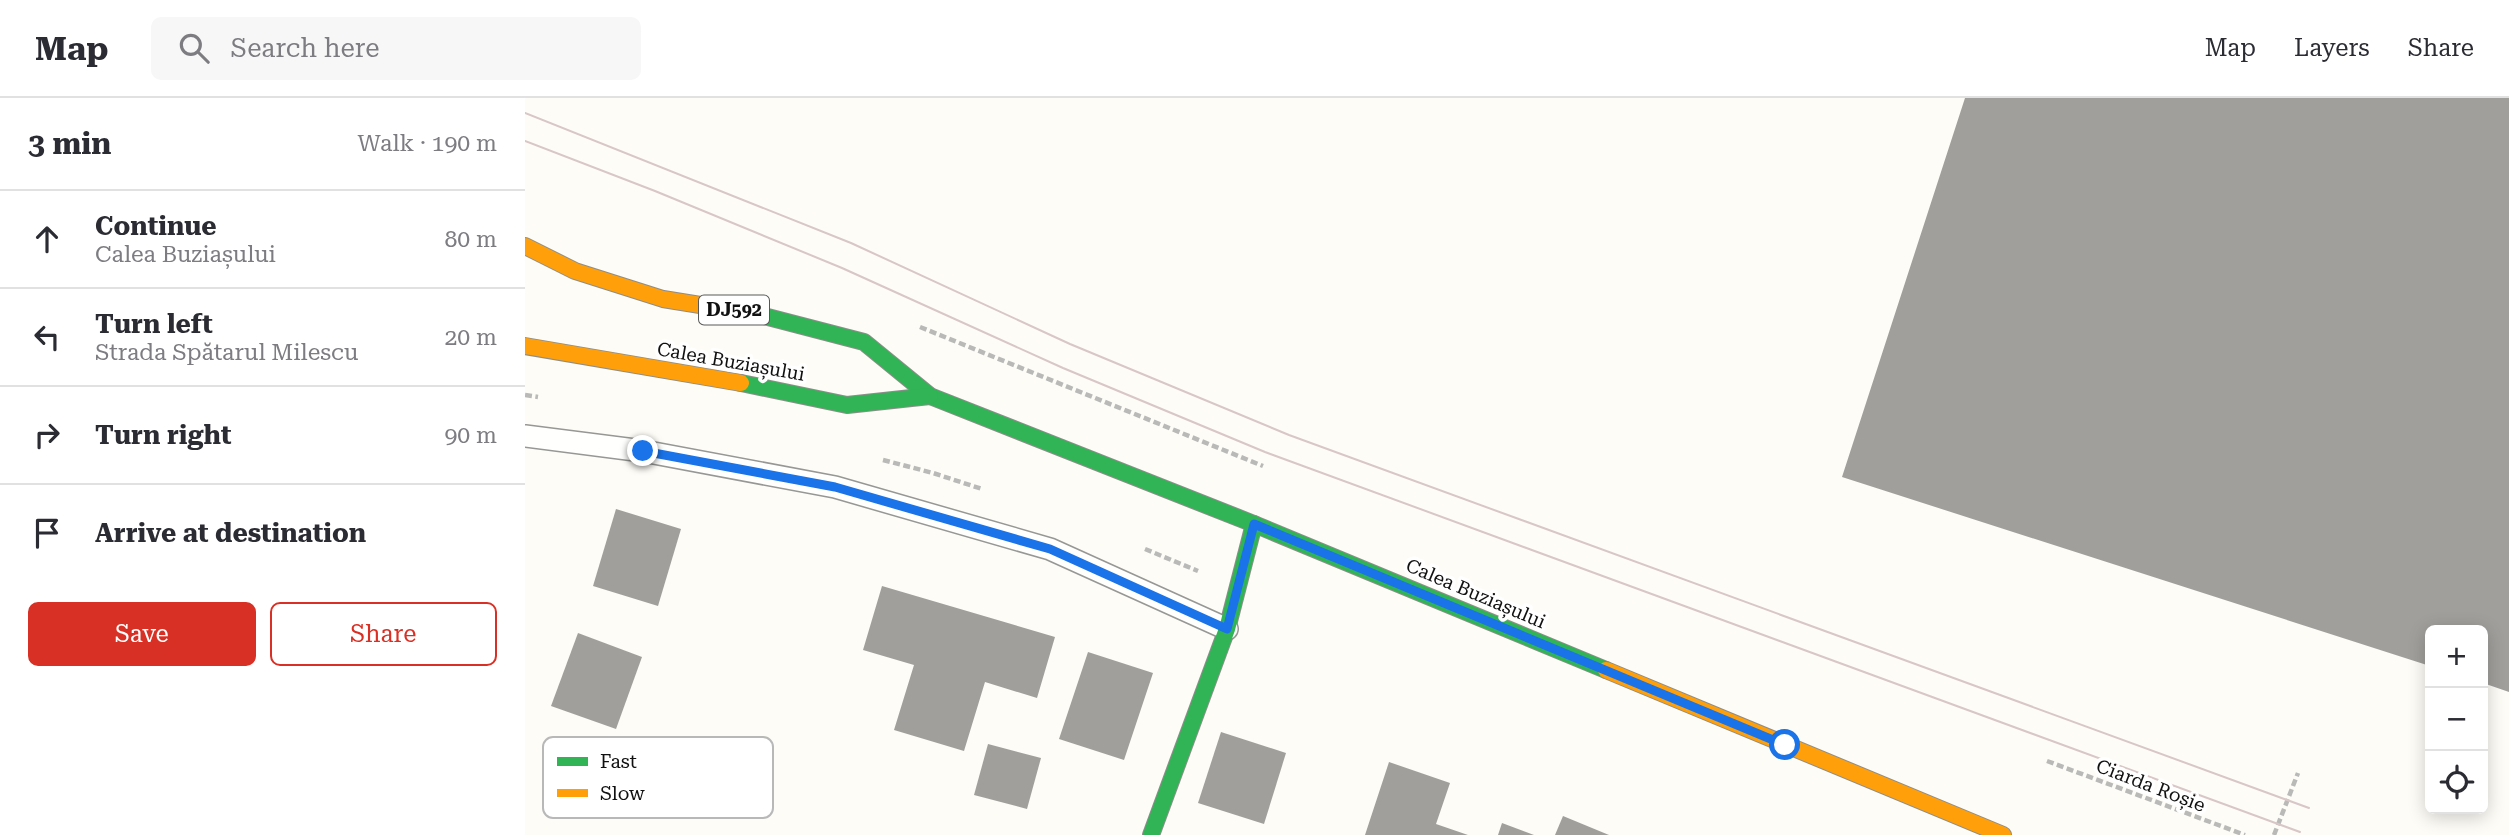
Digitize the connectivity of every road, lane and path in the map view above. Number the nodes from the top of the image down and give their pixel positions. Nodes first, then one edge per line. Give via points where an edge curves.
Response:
1 (525, 246) edge
2 (916, 326) dead end
3 (525, 346) edge
4 (930, 396) junction
5 (525, 436) edge
6 (1263, 466) dead end
7 (1254, 524) junction
8 (1227, 629) junction
9 (2047, 761) dead end
10 (2298, 773) dead end
11 (1151, 835) edge
12 (2003, 835) edge
13 (2245, 835) edge
14 (2274, 835) edge

1 - 4 main road, Calea Buziașului / DJ592 via 575,271 663,299 767,316 864,342
2 - 6 path
3 - 4 main road, Calea Buziașului / DJ592 via 847,405
4 - 7 main road, Calea Buziașului / DJ592
5 - 8 lane via 643,451 835,487 1050,549
7 - 8 main road
7 - 12 main road, Calea Buziașului / DJ592
8 - 11 main road
9 - 13 path, Ciarda Roșie
10 - 14 path

